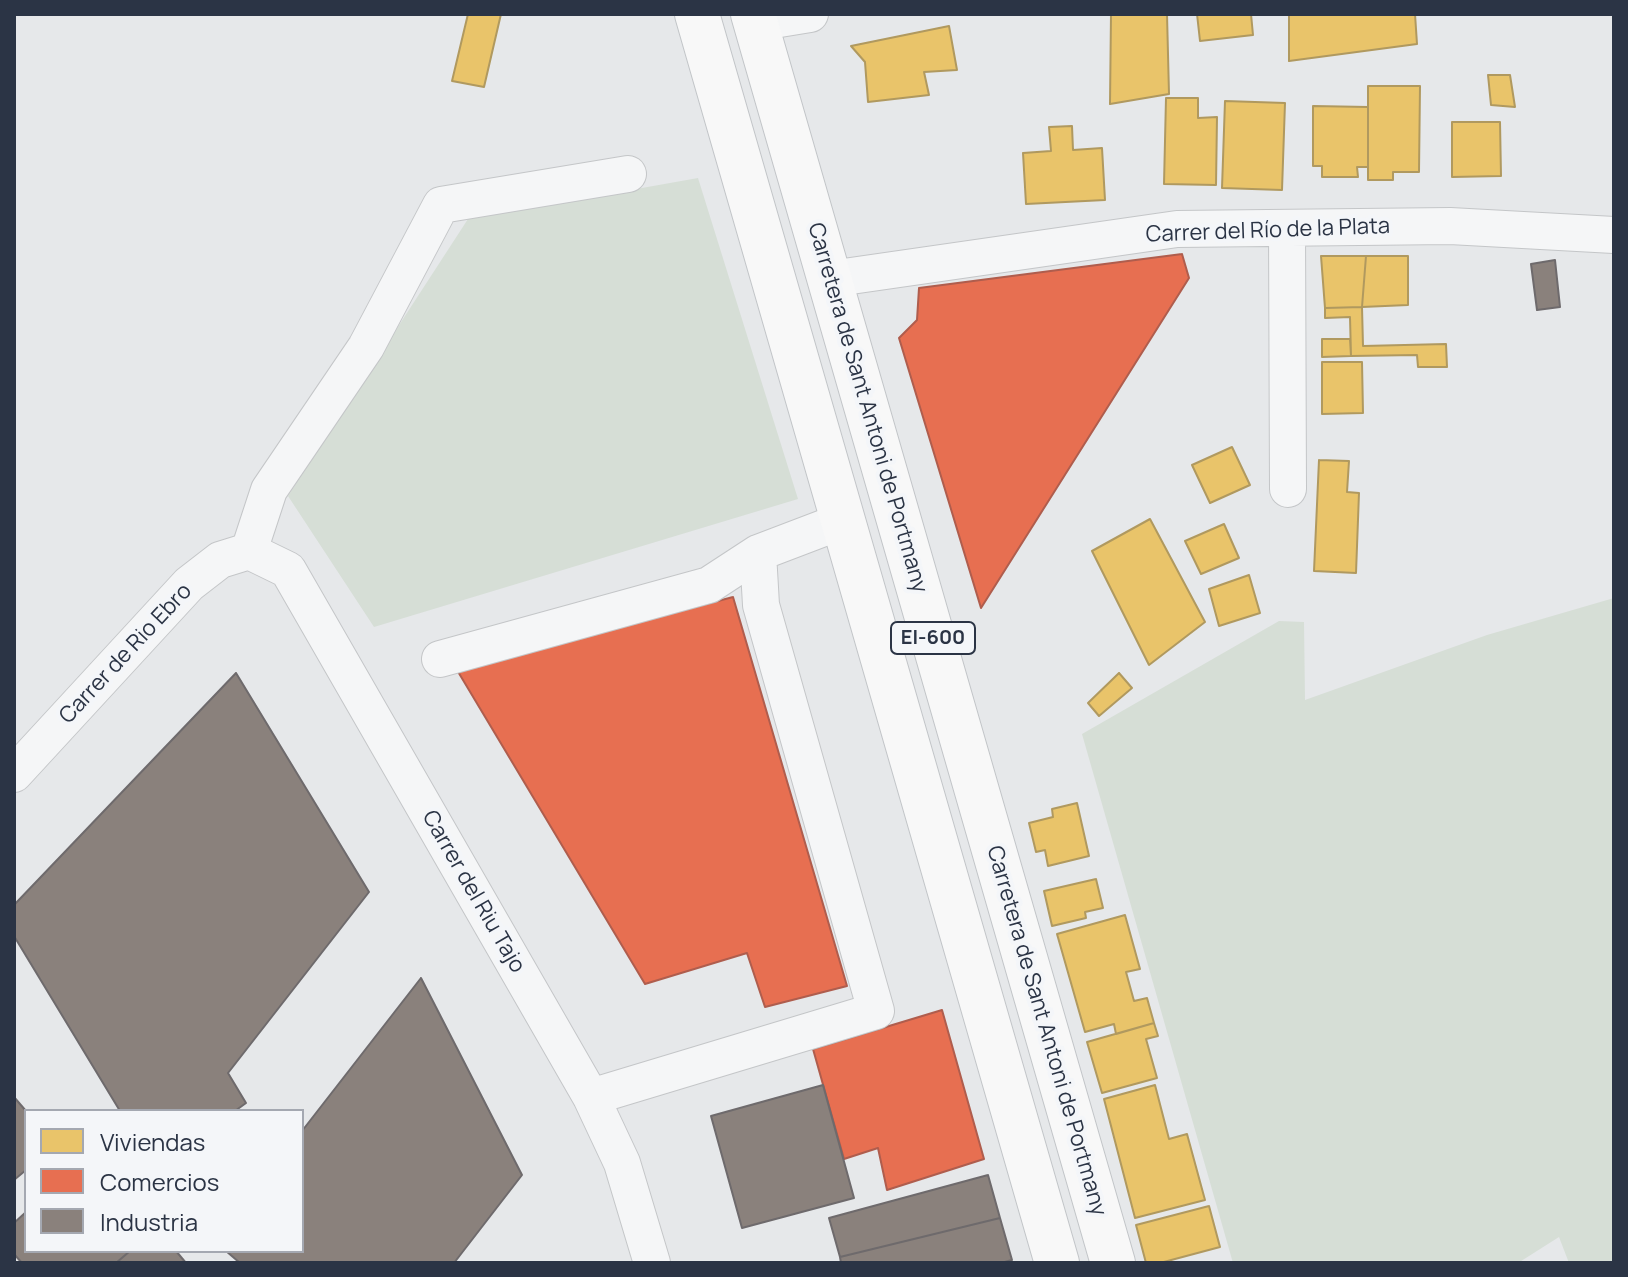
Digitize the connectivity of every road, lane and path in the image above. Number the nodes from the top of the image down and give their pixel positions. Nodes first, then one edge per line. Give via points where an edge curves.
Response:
1 (697, 14) edge
2 (810, 14) edge
3 (754, 18) edge
4 (628, 174) dead end
5 (1287, 228) junction
6 (1614, 235) edge
7 (830, 279) junction
8 (1288, 489) dead end
9 (842, 521) junction
10 (249, 551) junction
11 (758, 553) junction
12 (440, 659) dead end
13 (14, 774) edge
14 (591, 1097) junction
15 (652, 1263) edge
16 (1057, 1263) edge
17 (1113, 1263) edge

1 - 9 main road, EI-600
2 - 3 street
3 - 7 main road, Carretera de Sant Antoni de Portmany / EI-600
4 - 10 street via 441,205 366,347 269,490
5 - 6 street, Carrer del Río de la Plata via 1450,226
5 - 7 street, Carrer del Río de la Plata via 1177,229
5 - 8 street
7 - 17 main road, Carretera de Sant Antoni de Portmany / EI-600
9 - 11 street
9 - 16 main road, EI-600
10 - 13 street, Carrer de Rio Ebro via 220,560 189,584
10 - 14 street, Carrer del Riu Tajo via 288,570
11 - 12 street via 709,585
11 - 14 street via 761,605 876,1011
14 - 15 street, Carrer del Riu Tajo via 622,1163

